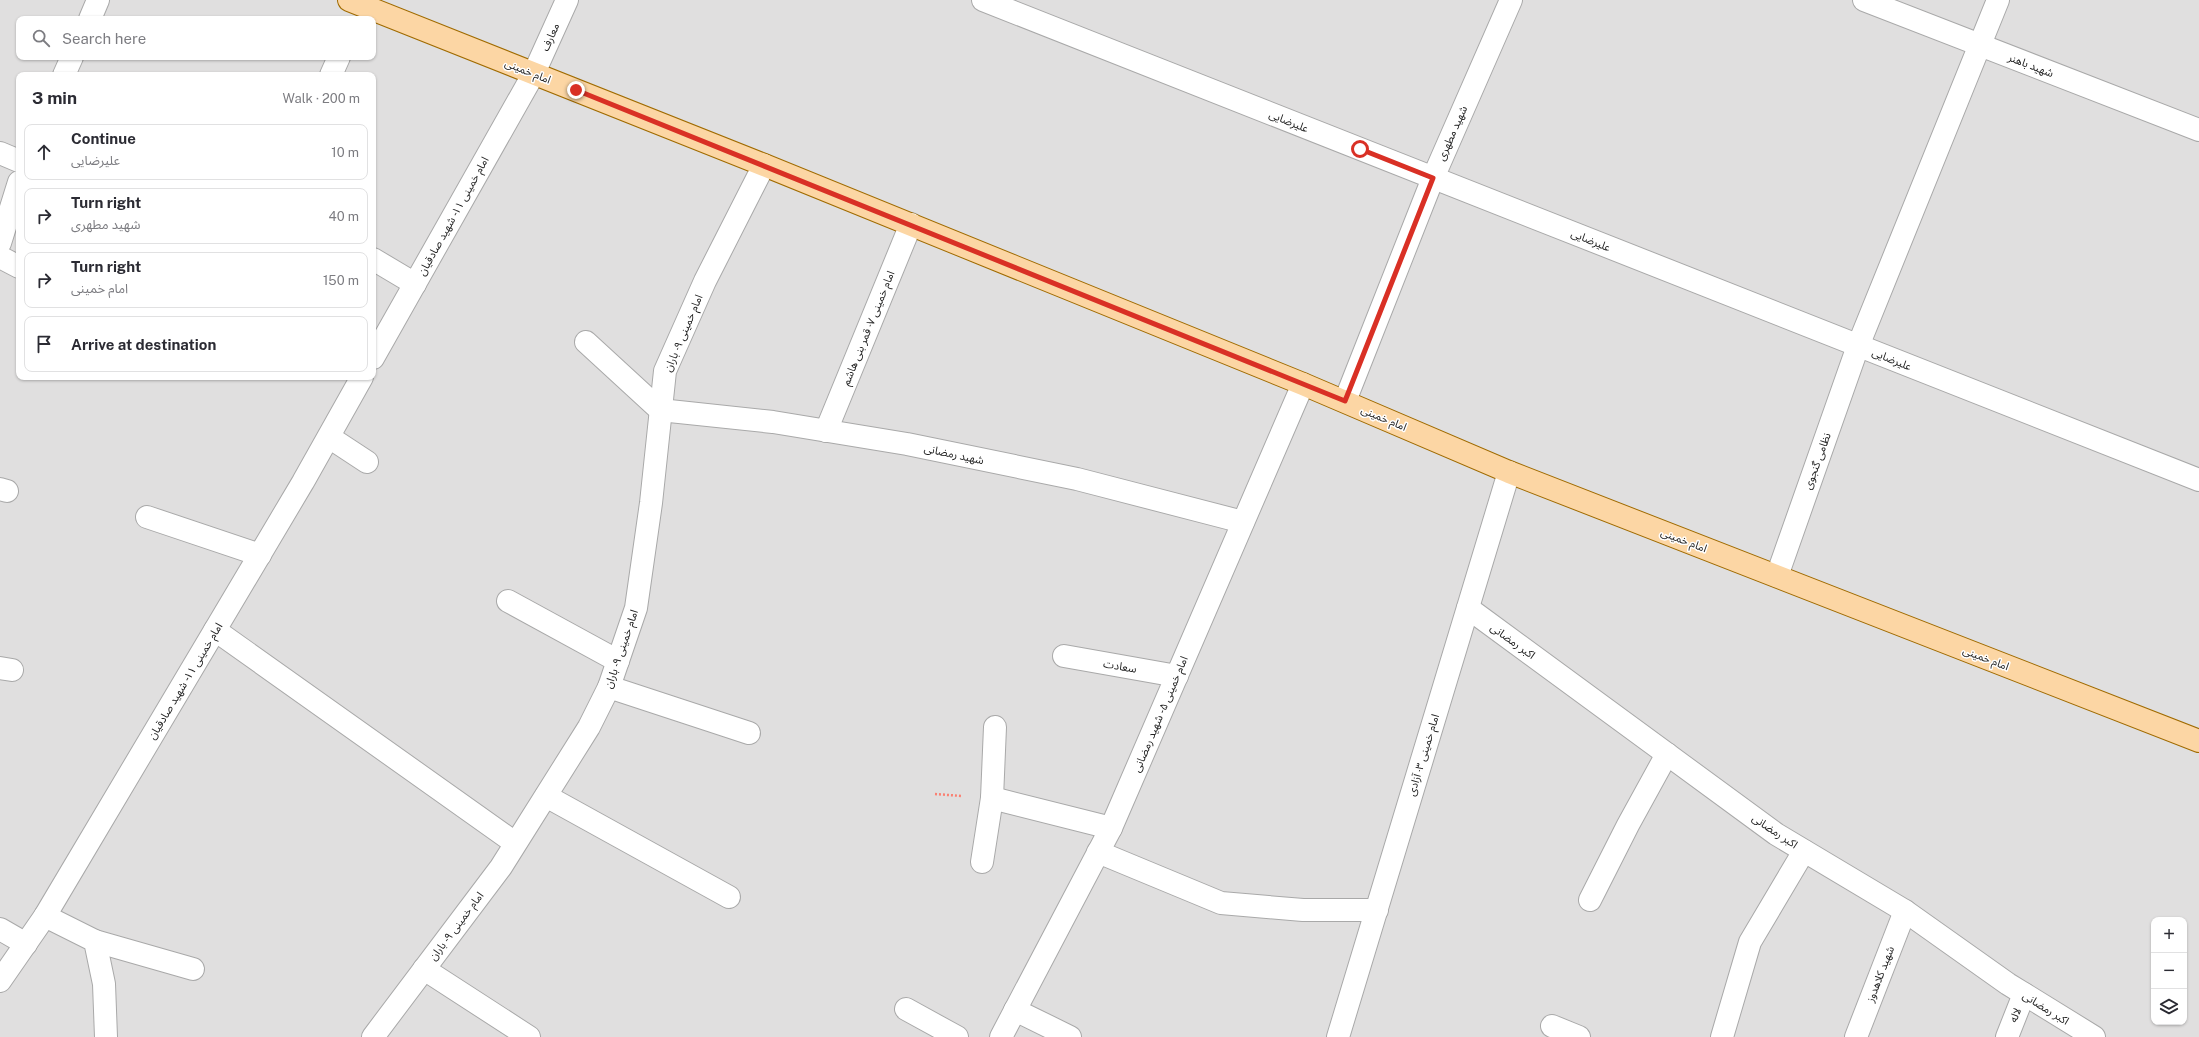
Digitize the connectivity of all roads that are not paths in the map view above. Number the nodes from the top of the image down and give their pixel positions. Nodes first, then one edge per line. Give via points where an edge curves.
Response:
1 (98, 0) edge
2 (567, 0) edge
3 (982, 0) edge
4 (1510, 0) edge
5 (1864, 0) edge
6 (1998, 0) edge
7 (356, 8) edge
8 (91, 16) edge
9 (1981, 46) junction
10 (71, 60) edge
11 (338, 60) edge
12 (65, 72) edge
13 (332, 72) edge
14 (534, 74) junction
15 (2199, 130) edge
16 (0, 153) edge
17 (16, 160) edge
18 (764, 165) junction
19 (1433, 178) junction
20 (16, 192) edge
21 (911, 224) junction
22 (0, 243) edge
23 (0, 256) edge
24 (376, 261) edge
25 (16, 265) edge
26 (415, 284) junction
27 (586, 342) dead end
28 (1858, 346) junction
29 (376, 353) edge
30 (360, 380) edge
31 (1303, 384) junction
32 (1345, 401) junction
33 (660, 410) junction
34 (826, 431) junction
35 (329, 437) junction
36 (367, 462) dead end
37 (1509, 472) junction
38 (2199, 480) edge
39 (147, 517) dead end
40 (1243, 522) junction
41 (260, 555) junction
42 (1776, 576) junction
43 (508, 601) dead end
44 (1468, 608) junction
45 (215, 630) junction
46 (1064, 656) dead end
47 (618, 661) junction
48 (1176, 676) junction
49 (609, 687) junction
50 (995, 727) dead end
51 (749, 733) dead end
52 (2199, 741) edge
53 (1667, 754) junction
54 (546, 796) junction
55 (992, 798) junction
56 (1111, 828) junction
57 (515, 843) junction
58 (1804, 851) junction
59 (1098, 852) junction
60 (982, 862) dead end
61 (729, 897) dead end
62 (1590, 900) dead end
63 (1377, 910) junction
64 (1905, 911) junction
65 (45, 916) junction
66 (0, 929) edge
67 (95, 941) junction
68 (26, 944) junction
69 (424, 969) junction
70 (193, 970) dead end
71 (0, 981) edge
72 (2024, 994) junction
73 (906, 1009) dead end
74 (1015, 1010) junction
75 (1552, 1026) dead end
76 (106, 1037) edge
77 (373, 1037) edge
78 (529, 1037) edge
79 (957, 1037) edge
80 (1001, 1037) edge
81 (1070, 1037) edge
82 (1338, 1037) edge
83 (1580, 1037) edge
84 (1722, 1037) edge
85 (1856, 1037) edge
86 (2007, 1037) edge
87 (2094, 1037) edge

1 - 8 street
2 - 14 street, معارف
3 - 19 street, علیرضایی
4 - 19 street, شهید مطهری
5 - 9 street, شهید باهنر
6 - 9 street, نظامی گنجوی
7 - 14 main road, امام خمینی
9 - 15 street, شهید باهنر
9 - 28 street, نظامی گنجوی
10 - 12 street
11 - 13 street
14 - 18 main road, امام خمینی
14 - 26 street, امام خمینی ۱۱- شهید صادقیان
16 - 17 street
18 - 21 main road, امام خمینی
18 - 33 street, امام خمینی ۹- باران via 705,281 665,371
19 - 28 street, علیرضایی
19 - 32 street, شهید مطهری
20 - 22 street
21 - 31 main road, امام خمینی
21 - 34 street, امام خمینی ۷- قمر بنی هاشم
23 - 25 street
24 - 26 street
26 - 29 street, امام خمینی ۱۱- شهید صادقیان
27 - 33 street
28 - 38 street, علیرضایی
28 - 42 street, نظامی گنجوی
30 - 35 street, امام خمینی ۱۱- شهید صادقیان
31 - 32 main road, امام خمینی
31 - 40 street, امام خمینی ۵ - شهید رمضانی
32 - 37 main road, امام خمینی
33 - 34 street, شهید رمضانی via 773,422
33 - 47 street, امام خمینی ۹- باران via 651,503 636,608
34 - 40 street, شهید رمضانی via 907,444 1077,480
35 - 36 street
35 - 41 street, امام خمینی ۱۱- شهید صادقیان
37 - 42 main road, امام خمینی
37 - 44 street, امام خمینی ۳- آزادی
39 - 41 street
40 - 48 street, امام خمینی ۵ - شهید رمضانی
41 - 45 street, امام خمینی ۱۱- شهید صادقیان
42 - 52 main road, امام خمینی
43 - 47 street
44 - 53 street, اکبر رمضانی
44 - 63 street, امام خمینی ۳- آزادی
45 - 57 street
45 - 65 street, امام خمینی ۱۱- شهید صادقیان
46 - 48 street, سعادت
47 - 49 street, امام خمینی ۹- باران
48 - 56 street, امام خمینی ۵ - شهید رمضانی
49 - 51 street
49 - 54 street, امام خمینی ۹- باران via 589,727
50 - 55 street
53 - 58 street, اکبر رمضانی via 1776,834
53 - 62 street
54 - 57 street, امام خمینی ۹- باران
54 - 61 street
55 - 56 street
55 - 60 street
56 - 59 street, امام خمینی ۵ - شهید رمضانی
57 - 69 street, امام خمینی ۹- باران via 501,867
58 - 64 street, اکبر رمضانی
58 - 84 street via 1750,942
59 - 63 street via 1221,903 1303,910
59 - 74 street, امام خمینی ۵ - شهید رمضانی
63 - 82 street, امام خمینی ۳- آزادی
64 - 72 street, اکبر رمضانی
64 - 85 street, شهید کلاهدوز
65 - 67 street
65 - 68 street, امام خمینی ۱۱- شهید صادقیان
66 - 68 street
67 - 70 street
67 - 76 street via 104,984
68 - 71 street, امام خمینی ۱۱- شهید صادقیان
69 - 77 street, امام خمینی ۹- باران
69 - 78 street
72 - 86 street, لاله
72 - 87 street, اکبر رمضانی
73 - 79 street
74 - 80 street, امام خمینی ۵ - شهید رمضانی
74 - 81 street
75 - 83 street

